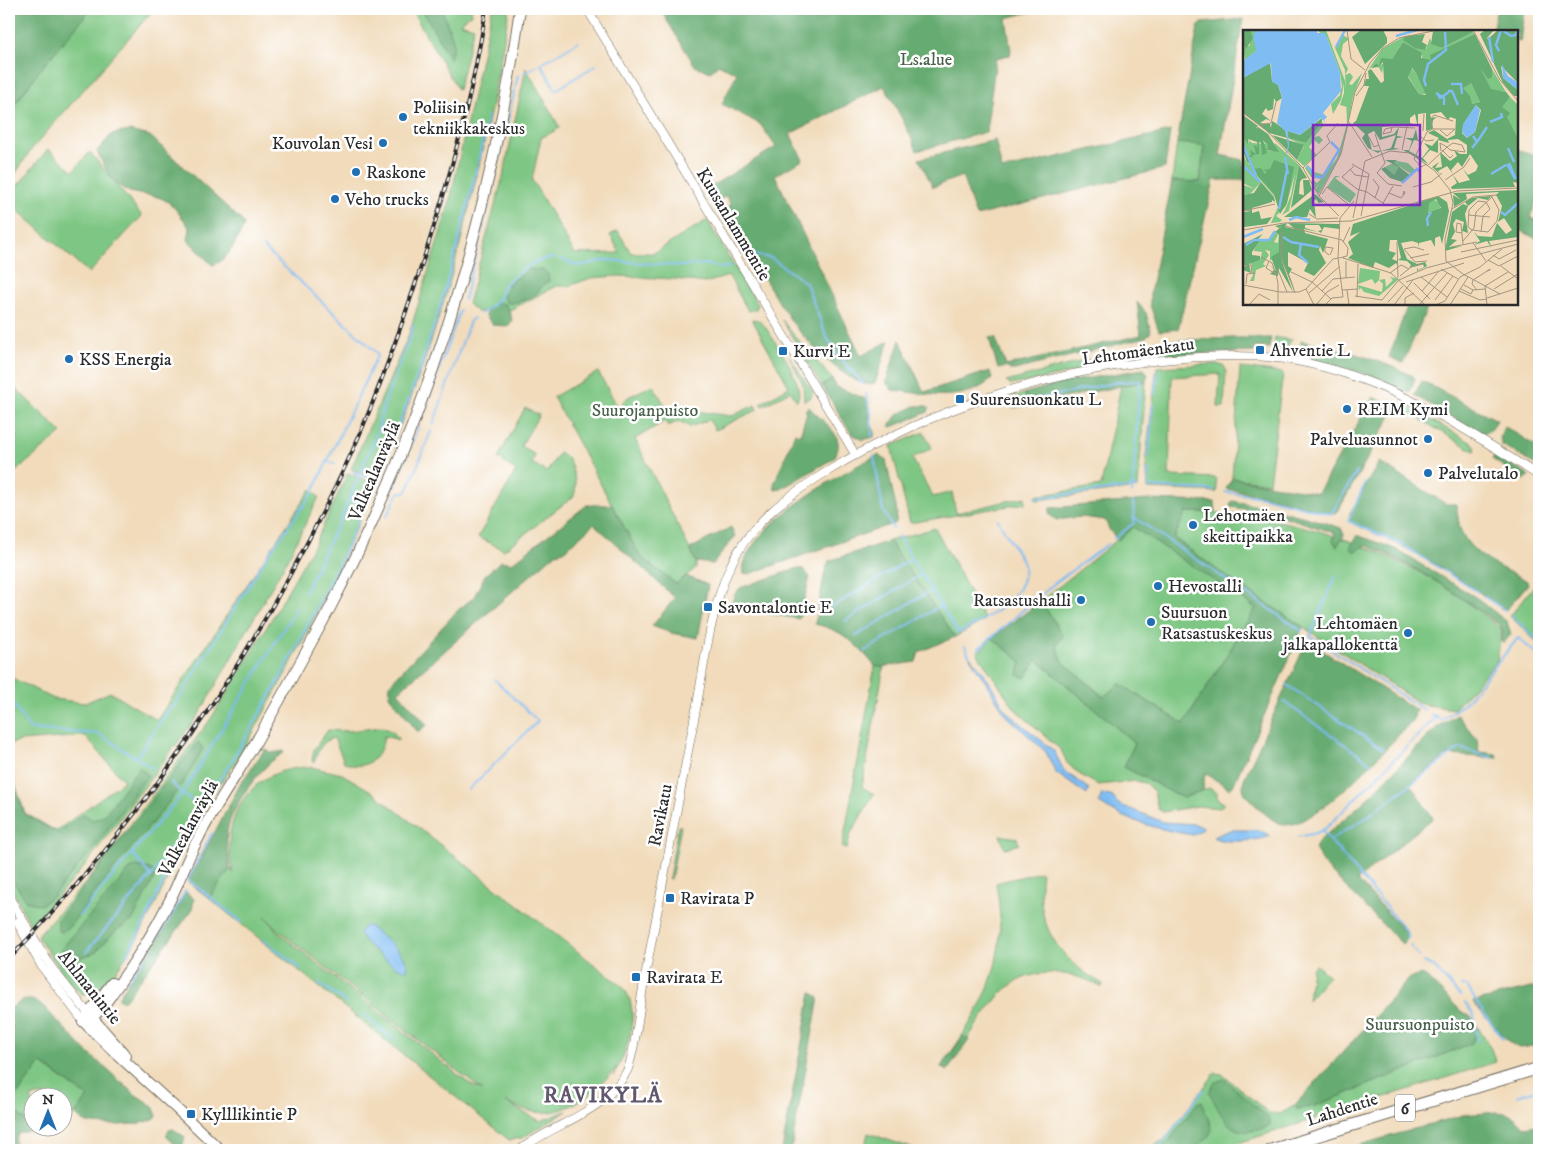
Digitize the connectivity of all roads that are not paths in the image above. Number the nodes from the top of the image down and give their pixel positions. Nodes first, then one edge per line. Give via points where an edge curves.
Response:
1 (520, 9) edge
2 (587, 9) edge
3 (855, 454) junction
4 (1539, 476) edge
5 (753, 530) joint
6 (9, 898) edge
7 (9, 904) edge
8 (87, 1017) junction
9 (1539, 1068) edge
10 (220, 1150) edge
11 (520, 1150) edge
12 (1271, 1150) edge

1 - 8 main road, Valkealanväylä via 506,93 481,204 454,300 412,423 361,545 283,694 200,835 165,909 140,948
2 - 3 street, Kuusanlammentie
3 - 4 street, Lehtomäenkatu via 932,418 1027,386 1145,362 1235,357 1296,361 1364,380 1430,410
3 - 5 street, Lehtomäenkatu via 788,497
5 - 11 street, Ravikatu via 725,578 707,652 631,1061 618,1088
6 - 8 street, Ahlmanintie
7 - 8 street, Ahlmanintie via 42,967
8 - 10 main road, Ahlmanintie via 109,1048
9 - 12 highway, Lahdentie / 6

